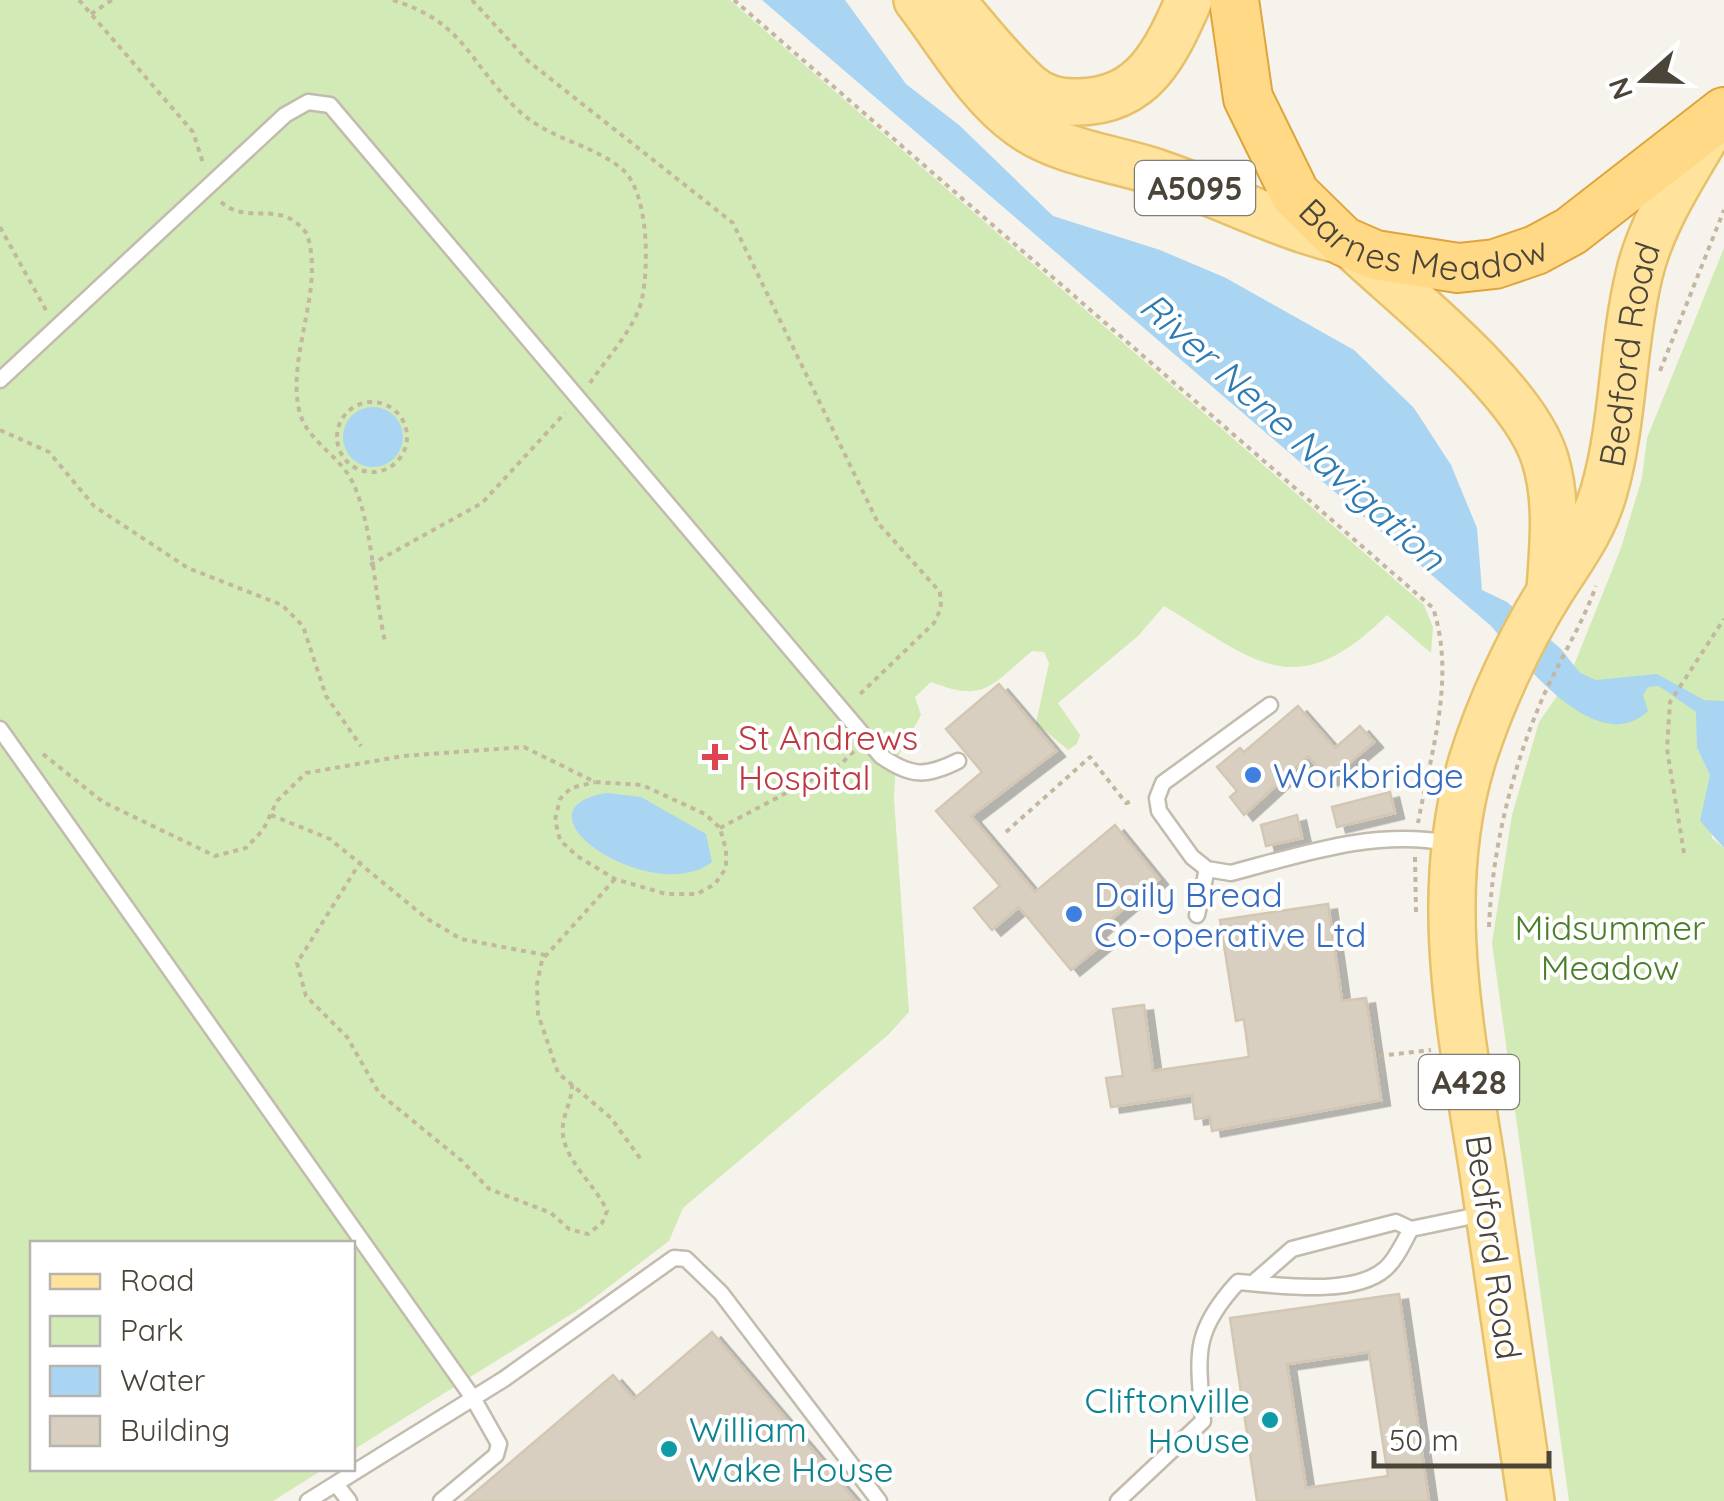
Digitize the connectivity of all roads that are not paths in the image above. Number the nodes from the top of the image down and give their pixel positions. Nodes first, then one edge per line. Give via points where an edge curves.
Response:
1 (917, 0) edge
2 (950, 0) edge
3 (1189, 0) edge
4 (1206, 0) edge
5 (1234, 0) edge
6 (1720, 115) edge
7 (1295, 194) junction
8 (1349, 244) junction
9 (0, 380) edge
10 (1545, 602) junction
11 (1270, 705) dead end
12 (3, 734) edge
13 (958, 761) dead end
14 (1435, 841) junction
15 (1207, 868) junction
16 (1198, 915) dead end
17 (1489, 1213) junction
18 (1410, 1229) junction
19 (1253, 1283) junction
20 (473, 1398) junction
21 (336, 1484) junction
22 (308, 1501) edge
23 (349, 1501) edge
24 (440, 1501) edge
25 (879, 1501) edge
26 (1118, 1501) edge
27 (1531, 1501) edge

1 - 8 main road, A5095 via 1021,125
2 - 3 main road via 1028,86 1074,102 1140,85 1165,54
4 - 7 highway via 1211,76 1233,136
5 - 7 highway, Barnes Meadow via 1248,98
6 - 8 highway, Barnes Meadow via 1536,250 1458,268 1374,256
6 - 10 main road, Bedford Road / A428 via 1660,215 1640,272 1604,493 1579,554
7 - 8 highway, Barnes Meadow
8 - 10 main road, Bedford Road / A428 via 1504,390 1526,421 1551,482 1554,528
9 - 13 lane via 285,114 308,102 330,105 881,756 908,774
10 - 14 main road, Bedford Road / A428 via 1526,683 1472,762
11 - 15 lane via 1163,783 1157,798 1158,810
12 - 20 lane
14 - 15 lane via 1375,838 1231,873
14 - 17 main road, Bedford Road / A428
15 - 16 lane
17 - 18 lane
17 - 27 main road, Bedford Road / A428
18 - 19 lane via 1396,1222 1292,1250
18 - 19 lane via 1384,1271 1314,1290
19 - 26 lane via 1238,1282 1212,1310 1197,1351 1202,1421
20 - 21 lane
20 - 24 lane via 498,1444 496,1455
20 - 25 lane via 654,1270 686,1259 721,1292
21 - 22 lane
21 - 23 lane

